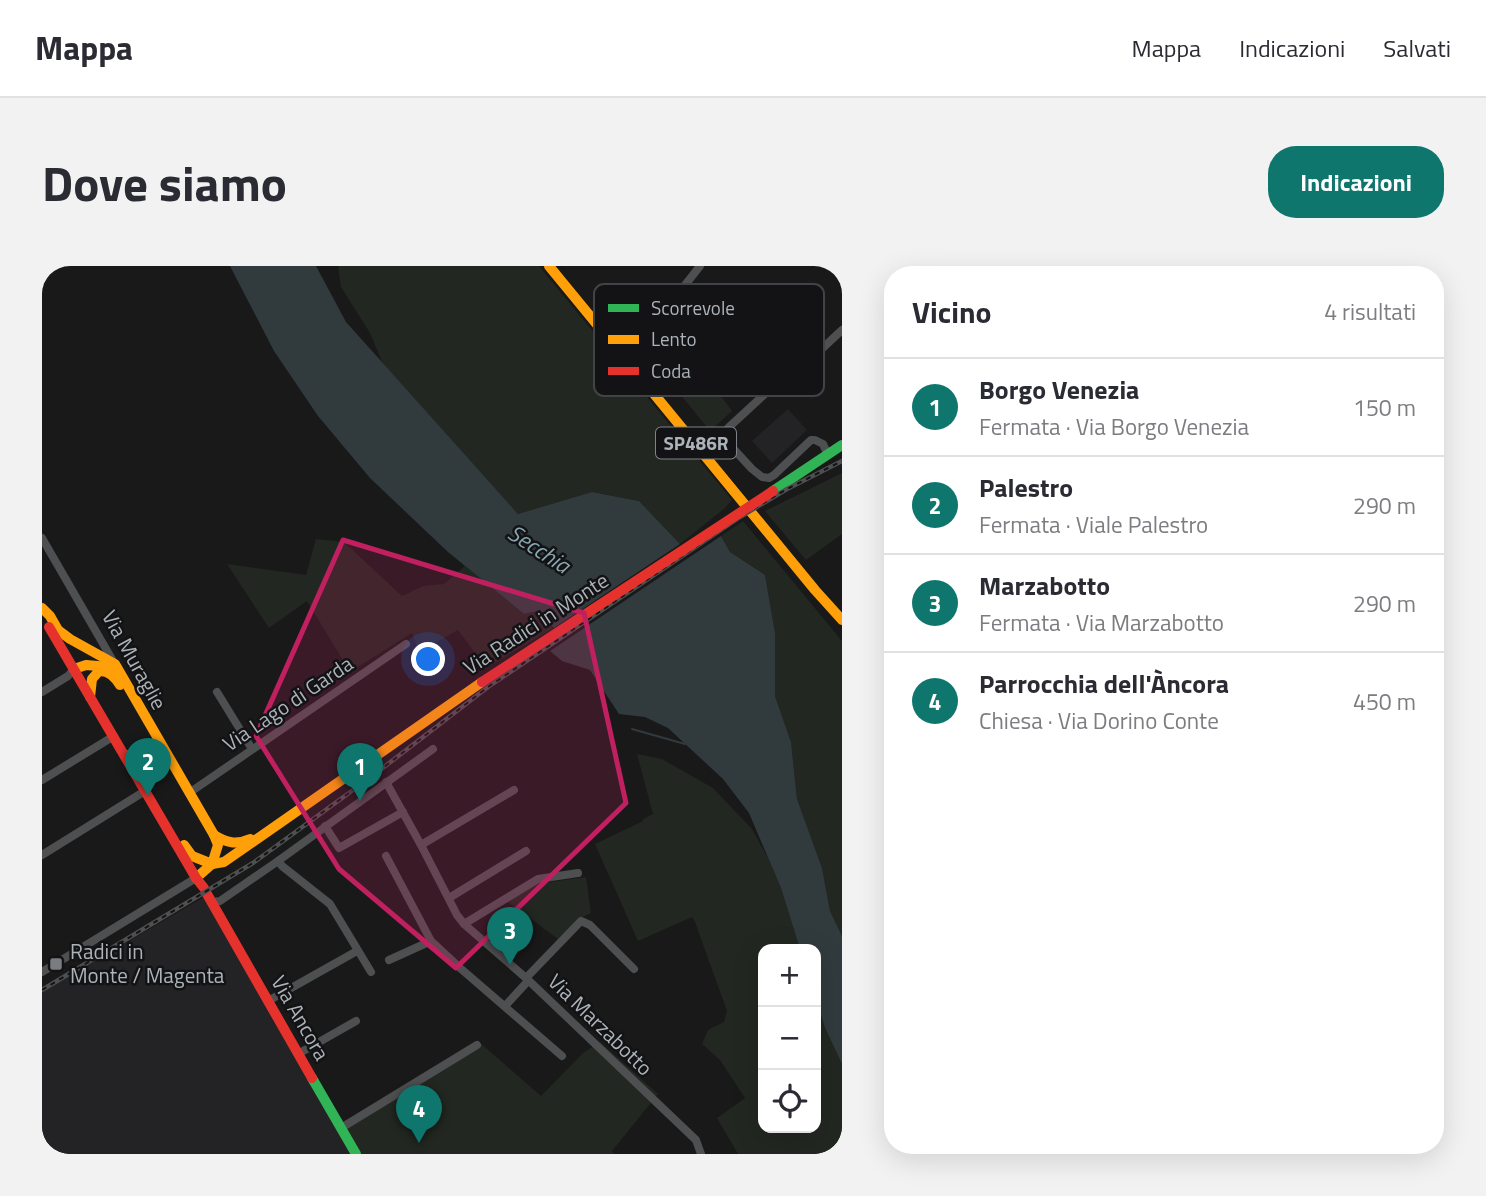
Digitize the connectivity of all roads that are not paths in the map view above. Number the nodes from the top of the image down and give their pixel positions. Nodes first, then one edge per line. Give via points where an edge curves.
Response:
1 (549, 266) edge
2 (700, 266) edge
3 (833, 266) edge
4 (842, 273) edge
5 (686, 284) edge
6 (594, 321) edge
7 (842, 330) edge
8 (824, 347) edge
9 (655, 396) edge
10 (761, 396) edge
11 (842, 445) edge
12 (828, 455) junction
13 (42, 538) edge
14 (43, 611) edge
15 (842, 620) edge
16 (406, 644) dead end
17 (115, 664) junction
18 (74, 669) junction
19 (42, 692) edge
20 (217, 692) dead end
21 (90, 697) junction
22 (134, 699) junction
23 (149, 726) junction
24 (114, 736) junction
25 (432, 749) dead end
26 (252, 750) junction
27 (165, 753) junction
28 (124, 754) junction
29 (42, 780) edge
30 (386, 782) junction
31 (514, 790) dead end
32 (145, 791) junction
33 (189, 793) junction
34 (403, 812) junction
35 (162, 821) junction
36 (325, 826) junction
37 (214, 835) junction
38 (257, 838) junction
39 (421, 845) junction
40 (526, 851) dead end
41 (42, 855) edge
42 (386, 856) dead end
43 (278, 861) junction
44 (212, 864) junction
45 (578, 873) dead end
46 (196, 878) junction
47 (207, 895) junction
48 (449, 898) junction
49 (464, 924) junction
50 (431, 941) junction
51 (357, 951) junction
52 (389, 960) dead end
53 (634, 969) dead end
54 (42, 972) edge
55 (370, 972) dead end
56 (527, 980) junction
57 (268, 1001) junction
58 (505, 1006) junction
59 (356, 1021) dead end
60 (477, 1045) dead end
61 (298, 1054) junction
62 (562, 1056) dead end
63 (341, 1128) junction
64 (356, 1154) edge
65 (701, 1154) edge

1 - 6 main road, SP486R
2 - 5 street
3 - 4 street
7 - 8 street
9 - 15 main road, SP486R
10 - 12 street via 728,428 726,436 752,469 768,478 811,440 823,444
11 - 12 main road, Via Radici in Monte
12 - 38 main road, Via Radici in Monte, bridge via 482,682
13 - 17 street, Via Muraglie
14 - 17 main road via 70,639
14 - 18 main road
16 - 26 street, Via Lago di Garda
17 - 22 main road, Via Muraglie
18 - 19 street
18 - 21 main road
18 - 22 main road via 109,667
20 - 26 street
21 - 23 main road via 96,673 110,673
21 - 24 main road
22 - 23 main road, Via Muraglie
23 - 27 main road, Via Muraglie
24 - 28 main road
24 - 29 street
25 - 30 street
26 - 33 street, Via Lago di Garda
27 - 28 main road via 160,764 152,766
27 - 33 main road, Via Muraglie
28 - 32 main road
30 - 34 street, Via Marzabotto
30 - 36 street
31 - 39 street
32 - 35 main road
32 - 41 street
33 - 37 main road, Via Muraglie
34 - 36 street via 339,848
34 - 39 street, Via Marzabotto
35 - 44 main road via 192,856
35 - 46 main road, Via Ancora
36 - 43 street
37 - 38 main road via 237,845
37 - 44 main road via 218,845
38 - 44 main road, Via Radici in Monte via 225,862
39 - 48 street, Via Marzabotto
40 - 48 street
42 - 50 street
43 - 47 street via 274,859
43 - 51 street via 330,904
44 - 46 main road, Via Radici in Monte
45 - 49 street via 538,879
46 - 47 main road, Via Ancora
46 - 54 street, Via Radici in Monte
47 - 57 main road, Via Ancora
48 - 49 street, Via Marzabotto
49 - 56 street, Via Marzabotto
50 - 52 street
50 - 58 street
51 - 55 street
51 - 57 street
53 - 56 street via 590,925 580,921
56 - 58 street
56 - 65 street, Via Marzabotto via 696,1140
57 - 61 main road, Via Ancora
58 - 62 street
59 - 61 street
60 - 63 street
61 - 63 main road, Via Ancora
63 - 64 main road, Via Ancora

